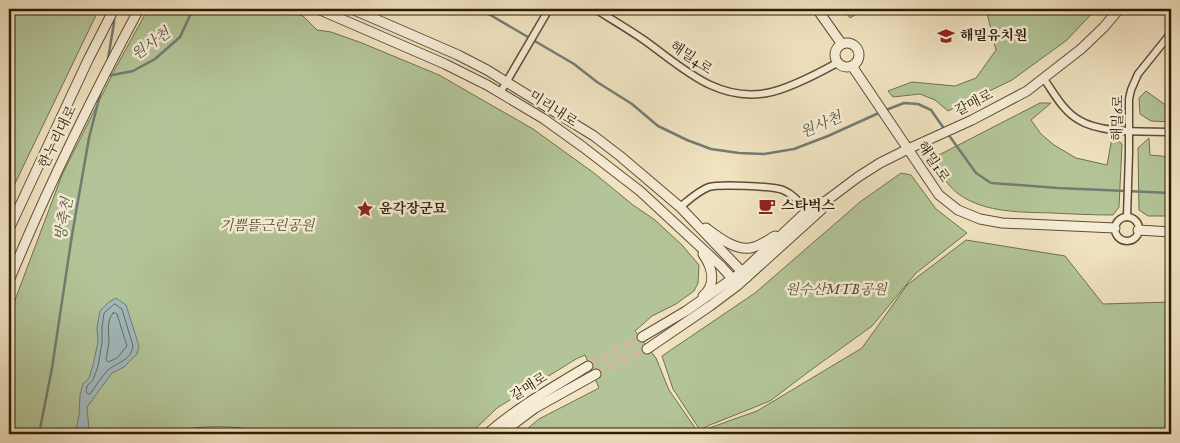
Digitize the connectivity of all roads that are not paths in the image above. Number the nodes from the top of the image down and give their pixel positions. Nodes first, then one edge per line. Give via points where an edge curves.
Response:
1 (114, 9) edge
2 (139, 9) edge
3 (318, 9) edge
4 (352, 9) edge
5 (595, 9) edge
6 (817, 9) edge
7 (1119, 9) edge
8 (549, 10) edge
9 (1171, 34) edge
10 (841, 43) junction
11 (837, 63) junction
12 (852, 66) junction
13 (1044, 79) junction
14 (507, 82) junction
15 (500, 92) junction
16 (1129, 130) junction
17 (1171, 132) edge
18 (908, 149) junction
19 (826, 201) junction
20 (680, 207) junction
21 (807, 211) junction
22 (690, 217) junction
23 (1127, 217) junction
24 (1115, 228) junction
25 (9, 229) edge
26 (788, 229) junction
27 (1138, 230) junction
28 (1171, 232) edge
29 (688, 234) junction
30 (745, 274) junction
31 (10, 278) edge
32 (736, 281) junction
33 (688, 309) junction
34 (642, 337) tunnel mouth
35 (647, 349) tunnel mouth
36 (588, 366) tunnel mouth
37 (596, 374) tunnel mouth
38 (487, 434) edge
39 (500, 434) edge

1 - 25 street, 한누리대로
2 - 31 street, 한누리대로 via 57,172
3 - 15 street, 미리내로 via 430,56
4 - 14 street, 미리내로 via 458,55
5 - 11 street, 해밀4로 via 694,78 730,92 765,94
6 - 10 street
7 - 13 street, 갈매로 via 1081,49
8 - 14 street
9 - 16 street, 해밀6로 via 1134,81 1129,99
10 - 11 street via 835,51
10 - 12 street via 851,44 857,49 858,60
11 - 12 street via 844,67
12 - 18 street, 해밀1로
13 - 16 street via 1060,103 1079,120 1103,129
13 - 18 street, 갈매로 via 972,120
14 - 15 street
14 - 20 street, 미리내로 via 594,136
15 - 29 street, 미리내로 via 583,147
16 - 17 street
16 - 23 street, 해밀6로
18 - 19 street, 갈매로 via 880,163
18 - 24 street, 해밀1로 via 939,195 958,210 980,220
19 - 21 street, 갈매로
19 - 30 street, 갈매로 via 821,210
20 - 21 street via 701,191 720,185 782,190
20 - 22 street, 미리내로
21 - 26 street, 갈매로
22 - 26 street via 727,243 743,248 752,248
22 - 30 street, 미리내로
23 - 24 street via 1119,220
23 - 27 street via 1135,220
24 - 27 street via 1118,237 1127,240 1134,238
26 - 30 street, 갈매로
27 - 28 street
29 - 32 street, 미리내로
29 - 33 street via 712,270 707,293
30 - 32 street, 갈매로
32 - 33 street, 갈매로
32 - 35 street, 갈매로 via 710,306
33 - 34 street, 갈매로
36 - 38 street, 갈매로 via 530,401
37 - 39 street, 갈매로 via 536,408

